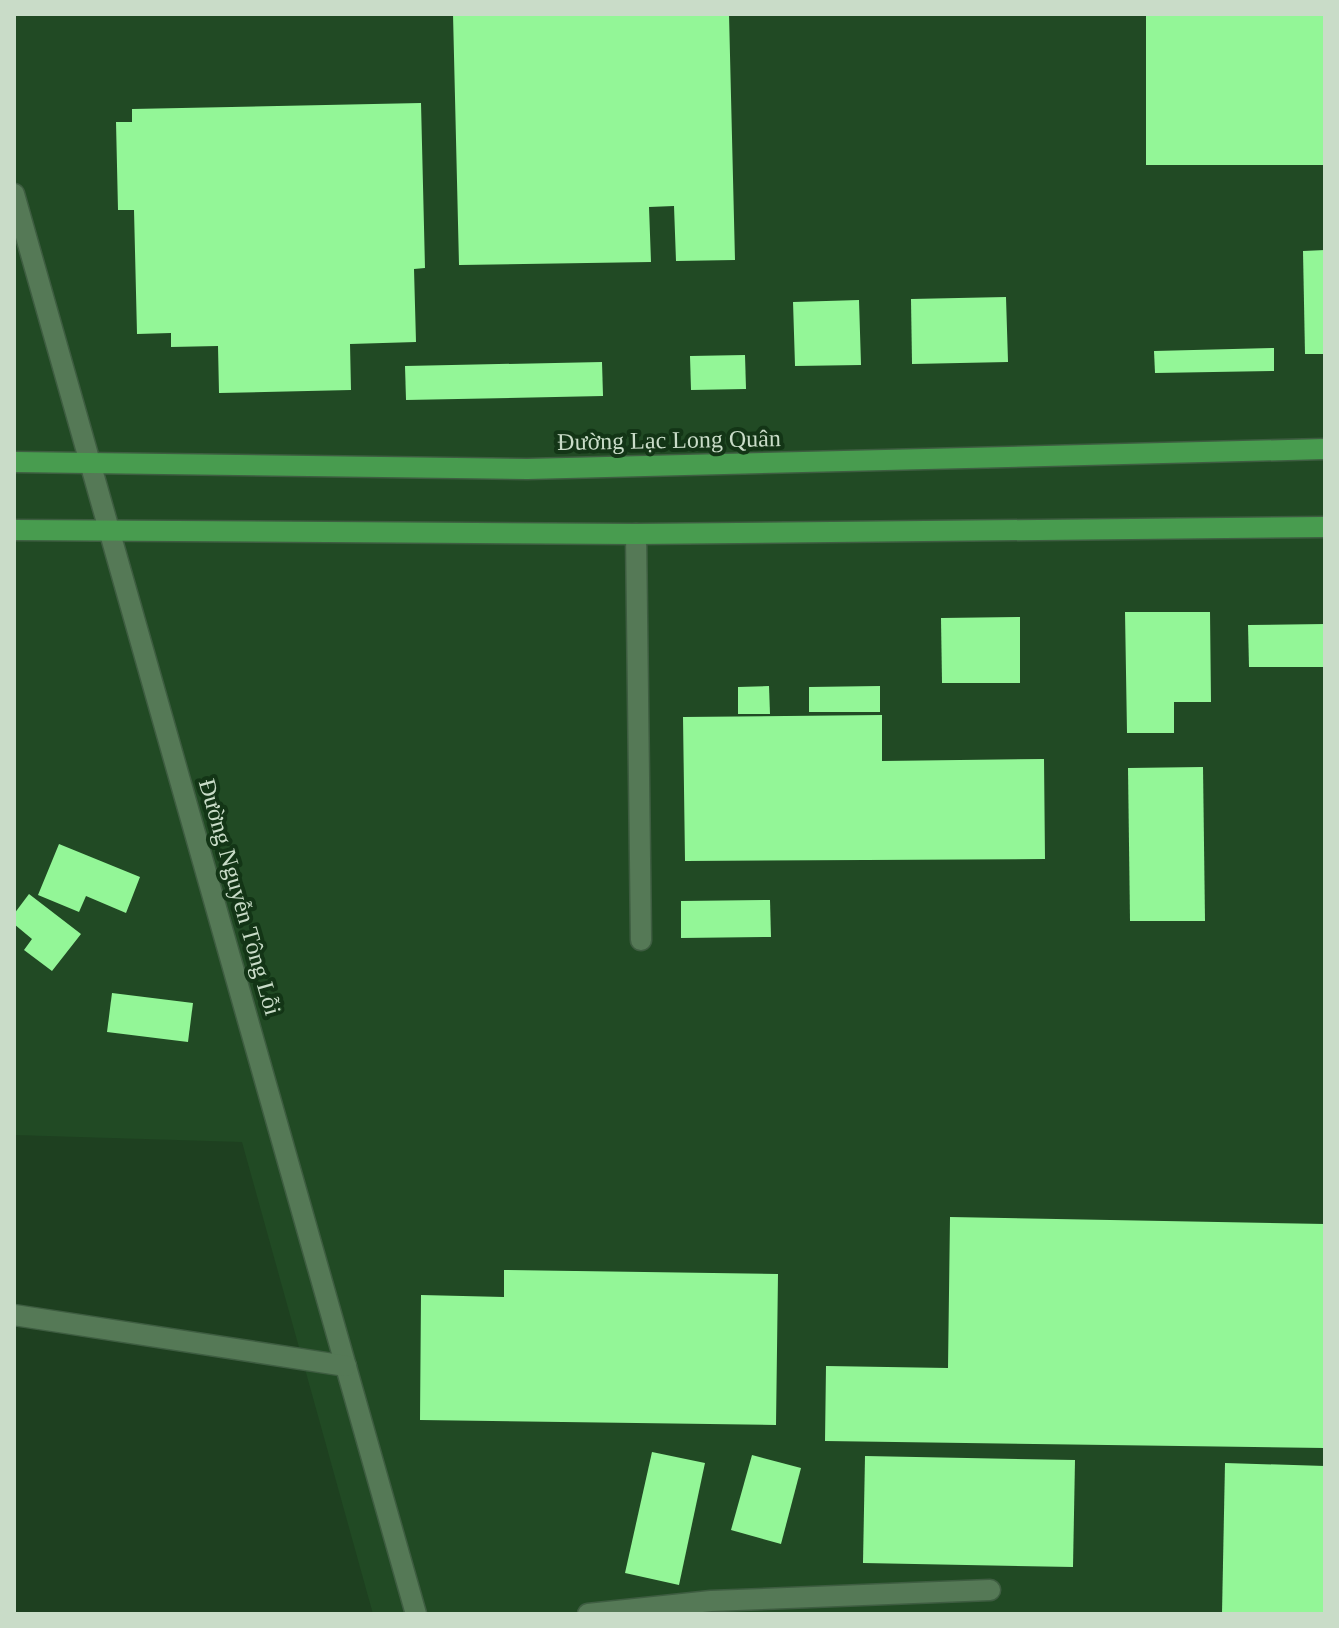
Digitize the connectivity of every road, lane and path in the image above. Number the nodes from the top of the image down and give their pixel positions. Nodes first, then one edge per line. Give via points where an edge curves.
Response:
1 (14, 194) edge
2 (1325, 449) edge
3 (14, 462) edge
4 (90, 463) junction
5 (1325, 527) edge
6 (14, 530) edge
7 (110, 532) junction
8 (636, 534) junction
9 (641, 940) dead end
10 (14, 1315) edge
11 (346, 1366) junction
12 (990, 1590) dead end
13 (416, 1614) edge
14 (588, 1614) edge

1 - 4 street, Đường Nguyễn Tông Lỗi
2 - 4 main road, Đường Lạc Long Quân via 527,469
3 - 4 main road, Đường Lạc Long Quân
4 - 7 street, Đường Nguyễn Tông Lỗi
5 - 8 main road
6 - 7 main road
7 - 8 main road
7 - 11 street, Đường Nguyễn Tông Lỗi
8 - 9 street
10 - 11 street
11 - 13 street, Đường Nguyễn Tông Lỗi
12 - 14 street via 711,1601

